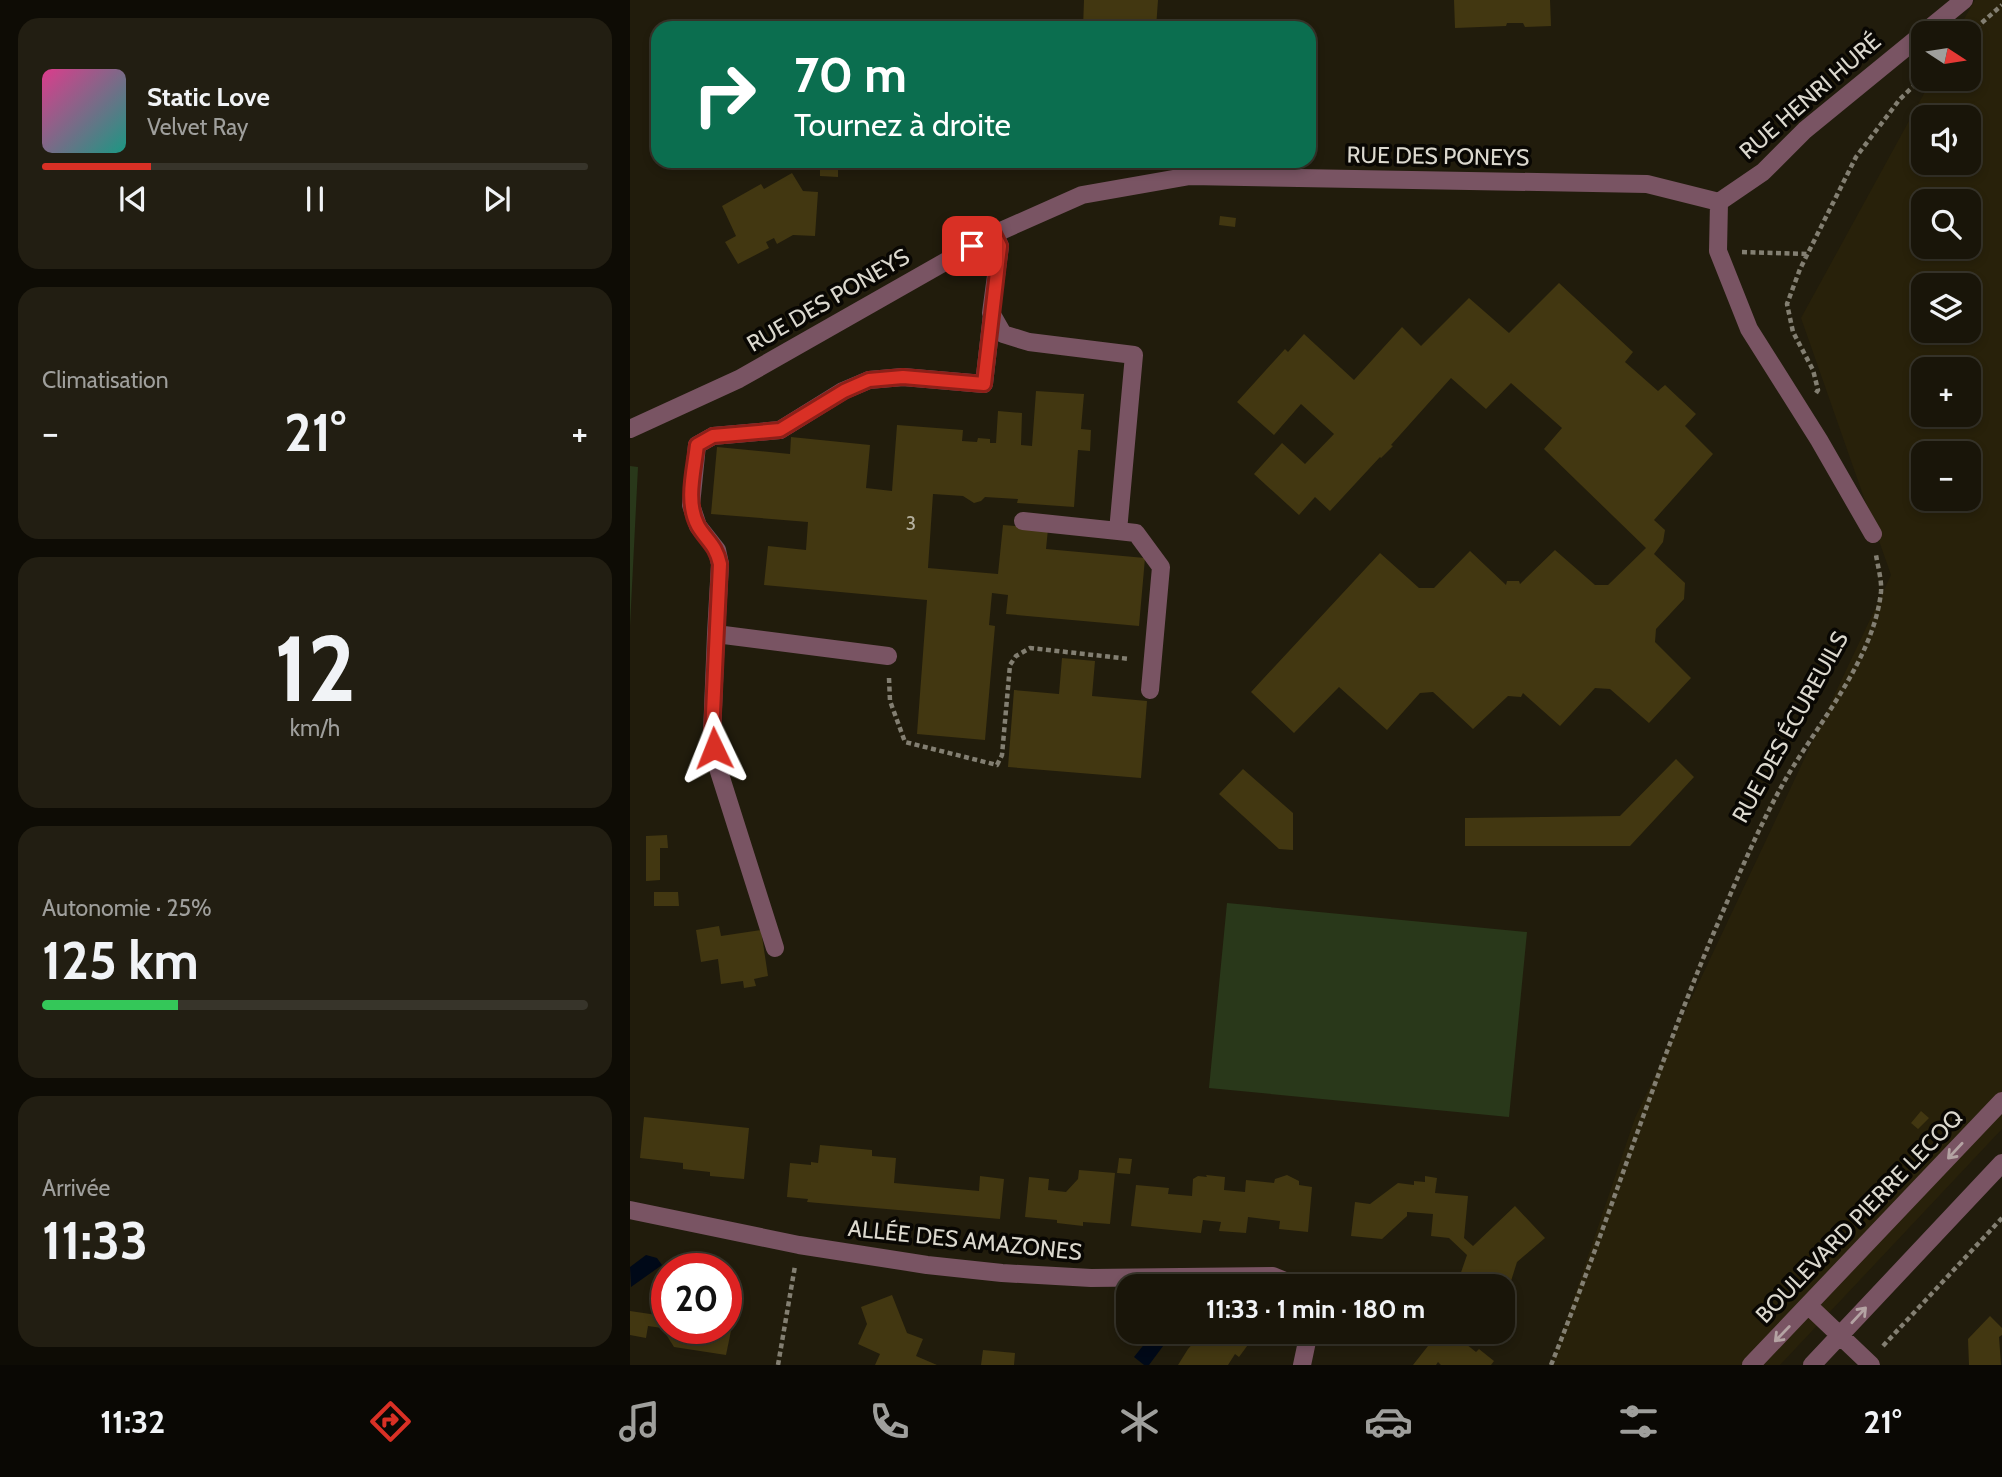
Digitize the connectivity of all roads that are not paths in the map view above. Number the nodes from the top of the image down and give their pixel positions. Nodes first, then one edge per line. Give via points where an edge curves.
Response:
1 (1964, 0) edge
2 (1720, 202) junction
3 (994, 234) junction
4 (992, 314) junction
5 (630, 429) edge
6 (1023, 521) dead end
7 (1118, 531) junction
8 (1873, 534) road end
9 (716, 634) junction
10 (888, 656) road end
11 (1150, 690) dead end
12 (775, 948) dead end
13 (2002, 1101) edge
14 (2002, 1163) edge
15 (630, 1210) edge
16 (1116, 1278) edge
17 (1809, 1306) junction
18 (1840, 1335) junction
19 (1306, 1344) edge
20 (1870, 1364) edge
21 (1302, 1365) edge
22 (1752, 1365) edge
23 (1812, 1365) edge

1 - 2 street, RUE HENRI HURÉ via 1805,130 1763,172
2 - 3 street, RUE DES PONEYS via 1647,184 1190,176 1082,195
2 - 8 street via 1718,251 1749,329
3 - 4 street via 1000,246
3 - 5 street, RUE DES PONEYS via 739,379
4 - 7 street via 1003,334 1029,342 1134,355
4 - 9 street via 984,384 903,377 869,380 780,430 713,436 697,445 691,505 720,564
6 - 7 street
7 - 11 street via 1136,533 1161,567
9 - 10 street
9 - 12 street via 712,734 716,762
13 -> 17 street, BOULEVARD PIERRE LECOQ
18 -> 14 street
15 - 16 street, ALLÉE DES AMAZONES via 799,1245 927,1265
17 - 18 street
17 -> 22 street, BOULEVARD PIERRE LECOQ
18 - 20 street
18 - 23 street
19 - 21 street

